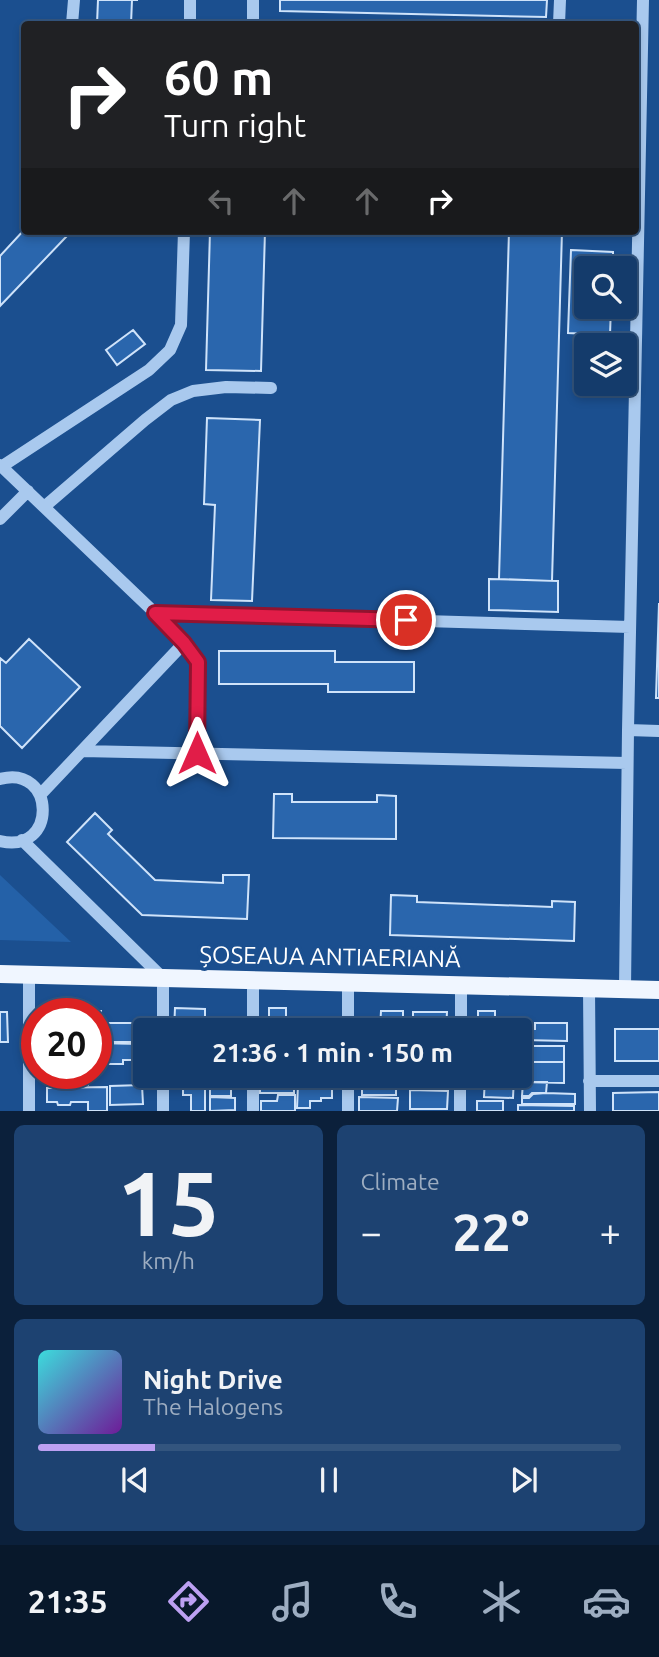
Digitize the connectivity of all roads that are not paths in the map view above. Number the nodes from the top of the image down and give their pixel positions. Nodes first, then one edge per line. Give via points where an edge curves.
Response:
1 (74, 0) edge
2 (190, 0) edge
3 (253, 0) edge
4 (560, 0) edge
5 (643, 0) edge
6 (72, 21) edge
7 (190, 21) edge
8 (253, 21) edge
9 (559, 21) edge
10 (639, 38) edge
11 (184, 235) edge
12 (636, 235) edge
13 (271, 388) dead end
14 (1, 466) edge
15 (27, 491) junction
16 (44, 507) junction
17 (0, 519) edge
18 (155, 613) junction
19 (630, 627) junction
20 (184, 643) junction
21 (628, 730) junction
22 (659, 730) edge
23 (82, 751) junction
24 (197, 753) junction
25 (627, 763) junction
26 (0, 779) edge
27 (40, 795) junction
28 (22, 840) junction
29 (0, 841) edge
30 (0, 974) edge
31 (29, 975) junction
32 (163, 978) junction
33 (253, 980) junction
34 (348, 982) junction
35 (461, 985) junction
36 (589, 988) junction
37 (625, 989) junction
38 (659, 990) edge
39 (163, 1018) edge
40 (253, 1018) edge
41 (348, 1018) edge
42 (461, 1018) edge
43 (590, 1081) junction
44 (659, 1081) edge
45 (163, 1088) edge
46 (253, 1088) edge
47 (348, 1088) edge
48 (460, 1088) edge
49 (29, 1111) edge
50 (163, 1111) edge
51 (253, 1111) edge
52 (348, 1111) edge
53 (460, 1111) edge
54 (590, 1111) edge

1 - 6 street
2 - 7 street
3 - 8 street
4 - 9 street
5 - 10 street
11 - 14 street via 181,325 170,350 149,370
12 - 19 street
13 - 16 street via 226,387 193,391 171,400
14 - 15 street
15 - 16 street
15 - 17 street
16 - 18 street
18 - 19 street
18 - 20 street
19 - 21 street
20 - 23 street
20 - 24 street via 198,662
21 - 22 street
21 - 25 street
23 - 24 street
23 - 27 street
24 - 25 street
25 - 37 street
26 - 27 street via 19,778
27 - 28 street via 41,822
28 - 29 street
28 - 32 street
30 - 31 main road, ȘOSEAUA ANTIAERIANĂ
31 - 32 main road, ȘOSEAUA ANTIAERIANĂ
31 - 49 street
32 - 33 main road, ȘOSEAUA ANTIAERIANĂ
32 - 39 street
33 - 34 main road, ȘOSEAUA ANTIAERIANĂ
33 - 40 street
34 - 35 main road, ȘOSEAUA ANTIAERIANĂ
34 - 41 street
35 - 36 main road, ȘOSEAUA ANTIAERIANĂ
35 - 42 street
36 - 37 main road, ȘOSEAUA ANTIAERIANĂ
36 - 43 street
37 - 38 main road, ȘOSEAUA ANTIAERIANĂ
43 - 44 street
43 - 54 street
45 - 50 street
46 - 51 street
47 - 52 street
48 - 53 street

